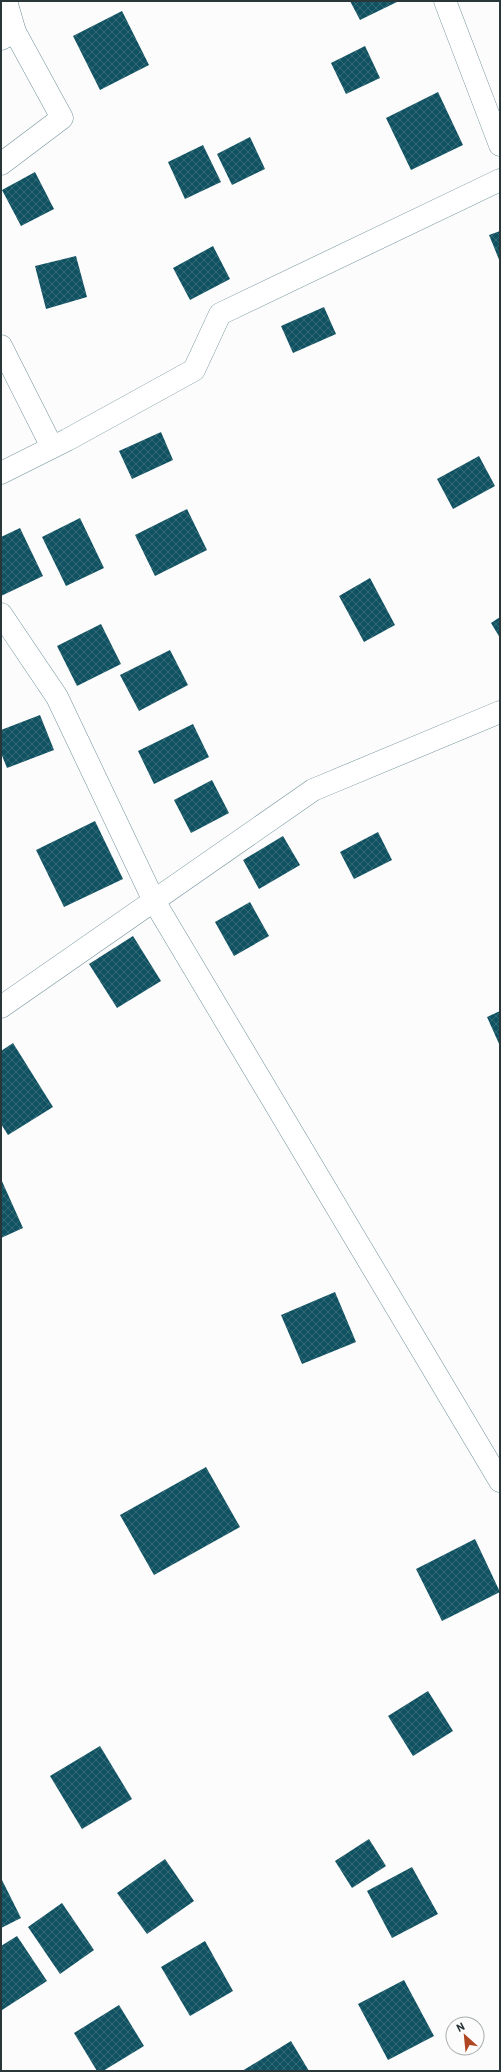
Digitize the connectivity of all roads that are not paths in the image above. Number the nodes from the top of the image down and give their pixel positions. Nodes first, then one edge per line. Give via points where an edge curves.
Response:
1 (6, 1) edge
2 (445, 1) edge
3 (8, 36) edge
4 (500, 144) edge
5 (1, 164) edge
6 (500, 180) edge
7 (1, 346) edge
8 (52, 448) junction
9 (1, 473) edge
10 (1, 614) edge
11 (500, 712) edge
12 (154, 901) junction
13 (1, 1007) edge
14 (500, 1481) edge

1 - 3 street
2 - 4 street
3 - 5 street via 62,118
6 - 8 street via 220,314 194,370
7 - 8 street
8 - 9 street
10 - 12 street via 57,697
11 - 12 street via 313,790
12 - 13 street
12 - 14 street

